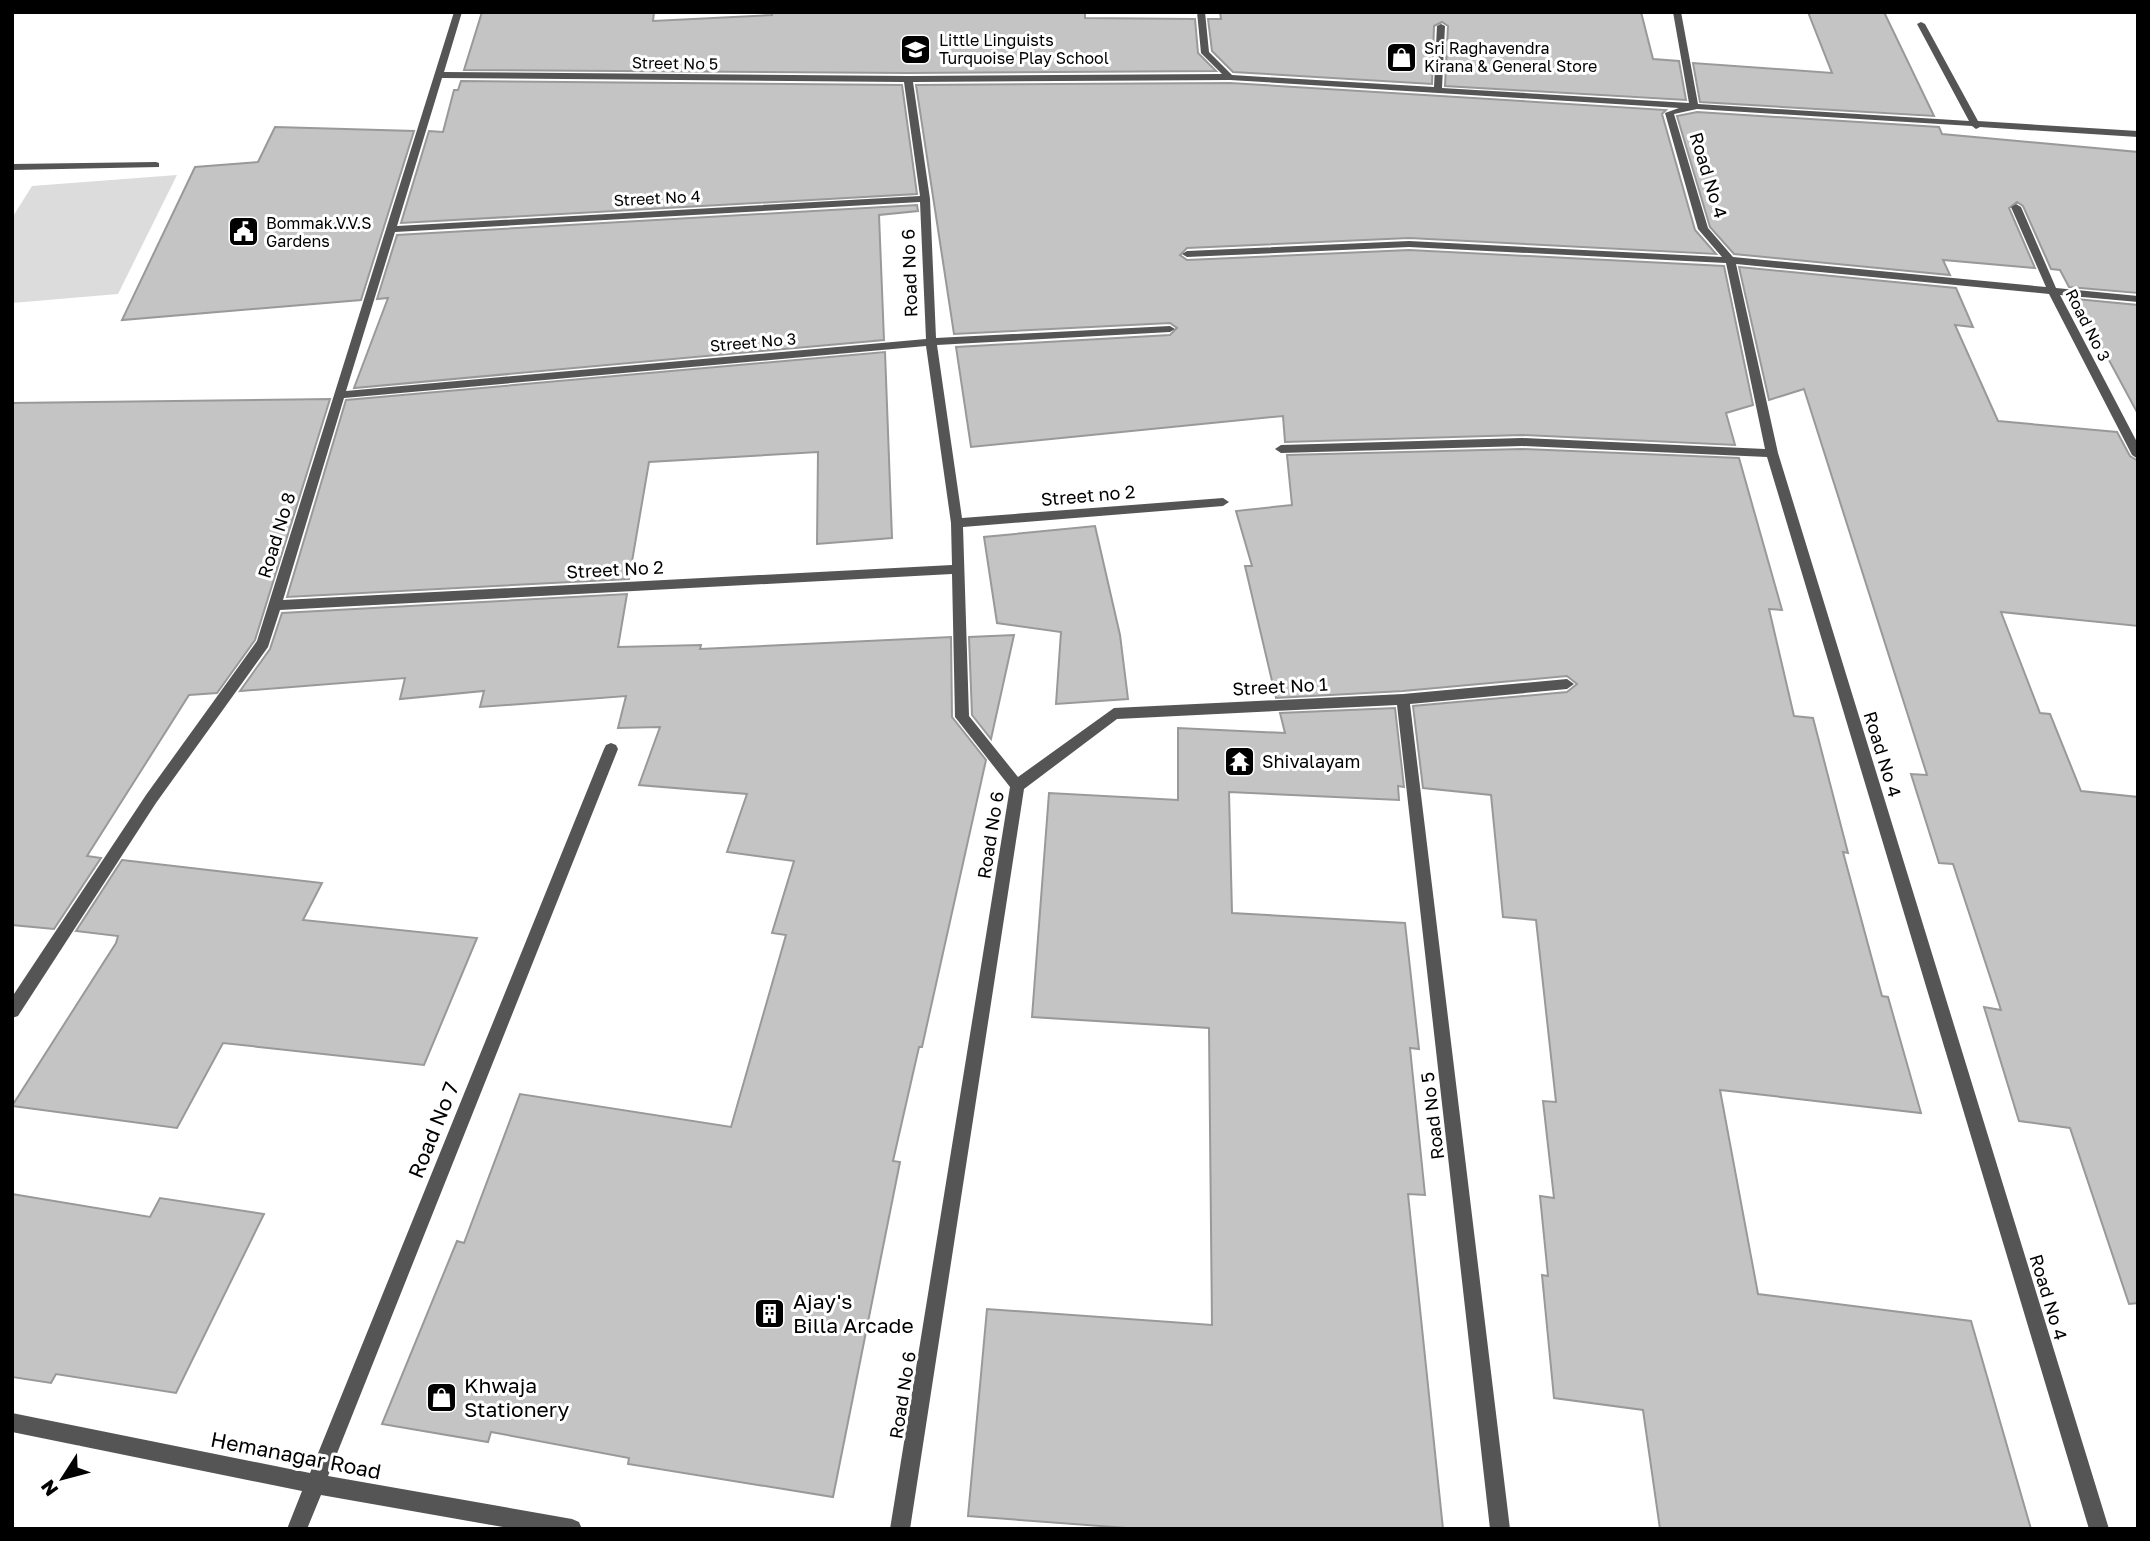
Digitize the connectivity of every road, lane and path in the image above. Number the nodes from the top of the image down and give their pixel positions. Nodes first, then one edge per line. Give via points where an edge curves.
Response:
1 (458, 12) edge
2 (1201, 12) edge
3 (1677, 12) edge
4 (1921, 24) dead end
5 (1441, 26) dead end
6 (441, 75) junction
7 (1230, 77) junction
8 (908, 79) junction
9 (1438, 89) junction
10 (1695, 107) junction
11 (1976, 126) junction
12 (2138, 135) edge
13 (156, 164) dead end
14 (12, 167) edge
15 (925, 199) junction
16 (2016, 207) dead end
17 (390, 229) junction
18 (1187, 254) dead end
19 (1730, 260) junction
20 (2053, 292) junction
21 (2138, 299) edge
22 (1170, 329) dead end
23 (931, 342) junction
24 (340, 395) junction
25 (1281, 449) dead end
26 (1772, 453) junction
27 (2138, 455) edge
28 (1223, 502) dead end
29 (957, 523) junction
30 (959, 569) junction
31 (274, 605) junction
32 (1567, 684) dead end
33 (1403, 699) junction
34 (611, 749) dead end
35 (1017, 786) junction
36 (12, 1011) edge
37 (12, 1422) edge
38 (316, 1484) junction
39 (297, 1529) edge
40 (572, 1529) edge
41 (900, 1529) edge
42 (1500, 1529) edge
43 (2099, 1529) edge

1 - 6 street, Road No 8
2 - 7 street via 1205,53
3 - 10 street, Road No 4
4 - 11 street
5 - 9 street
6 - 8 street, Street No 5
6 - 17 street, Road No 8
7 - 8 street, Street No 5
7 - 9 street, Street No 5
8 - 15 street, Road No 6
9 - 10 street, Street No 5
10 - 11 street, Street No 5
10 - 19 street, Road No 4 via 1669,113 1703,229
11 - 12 street, Street No 5
13 - 14 street
15 - 17 street, Street No 4
15 - 23 street, Road No 6
16 - 20 street, Road No 3
17 - 24 street, Road No 8
18 - 19 street via 1409,244
19 - 20 street
19 - 26 street, Road No 4
20 - 21 street
20 - 27 street, Road No 3
22 - 23 street, Street No 3
23 - 24 street, Street No 3
23 - 29 street, Road No 6
24 - 31 street, Road No 8
25 - 26 street via 1522,442
26 - 43 street, Road No 4
28 - 29 street, Street no 2
29 - 30 street, Road No 6
30 - 31 street, Street No 2
30 - 35 street, Road No 6 via 962,718
31 - 36 street, Road No 8 via 263,643 151,799
32 - 33 street, Street No 1
33 - 35 street, Street No 1 via 1114,714
33 - 42 street, Road No 5
34 - 38 street, Road No 7
35 - 41 street, Road No 6
37 - 38 street, Hemanagar Road
38 - 39 street, Road No 7
38 - 40 street, Hemanagar Road

